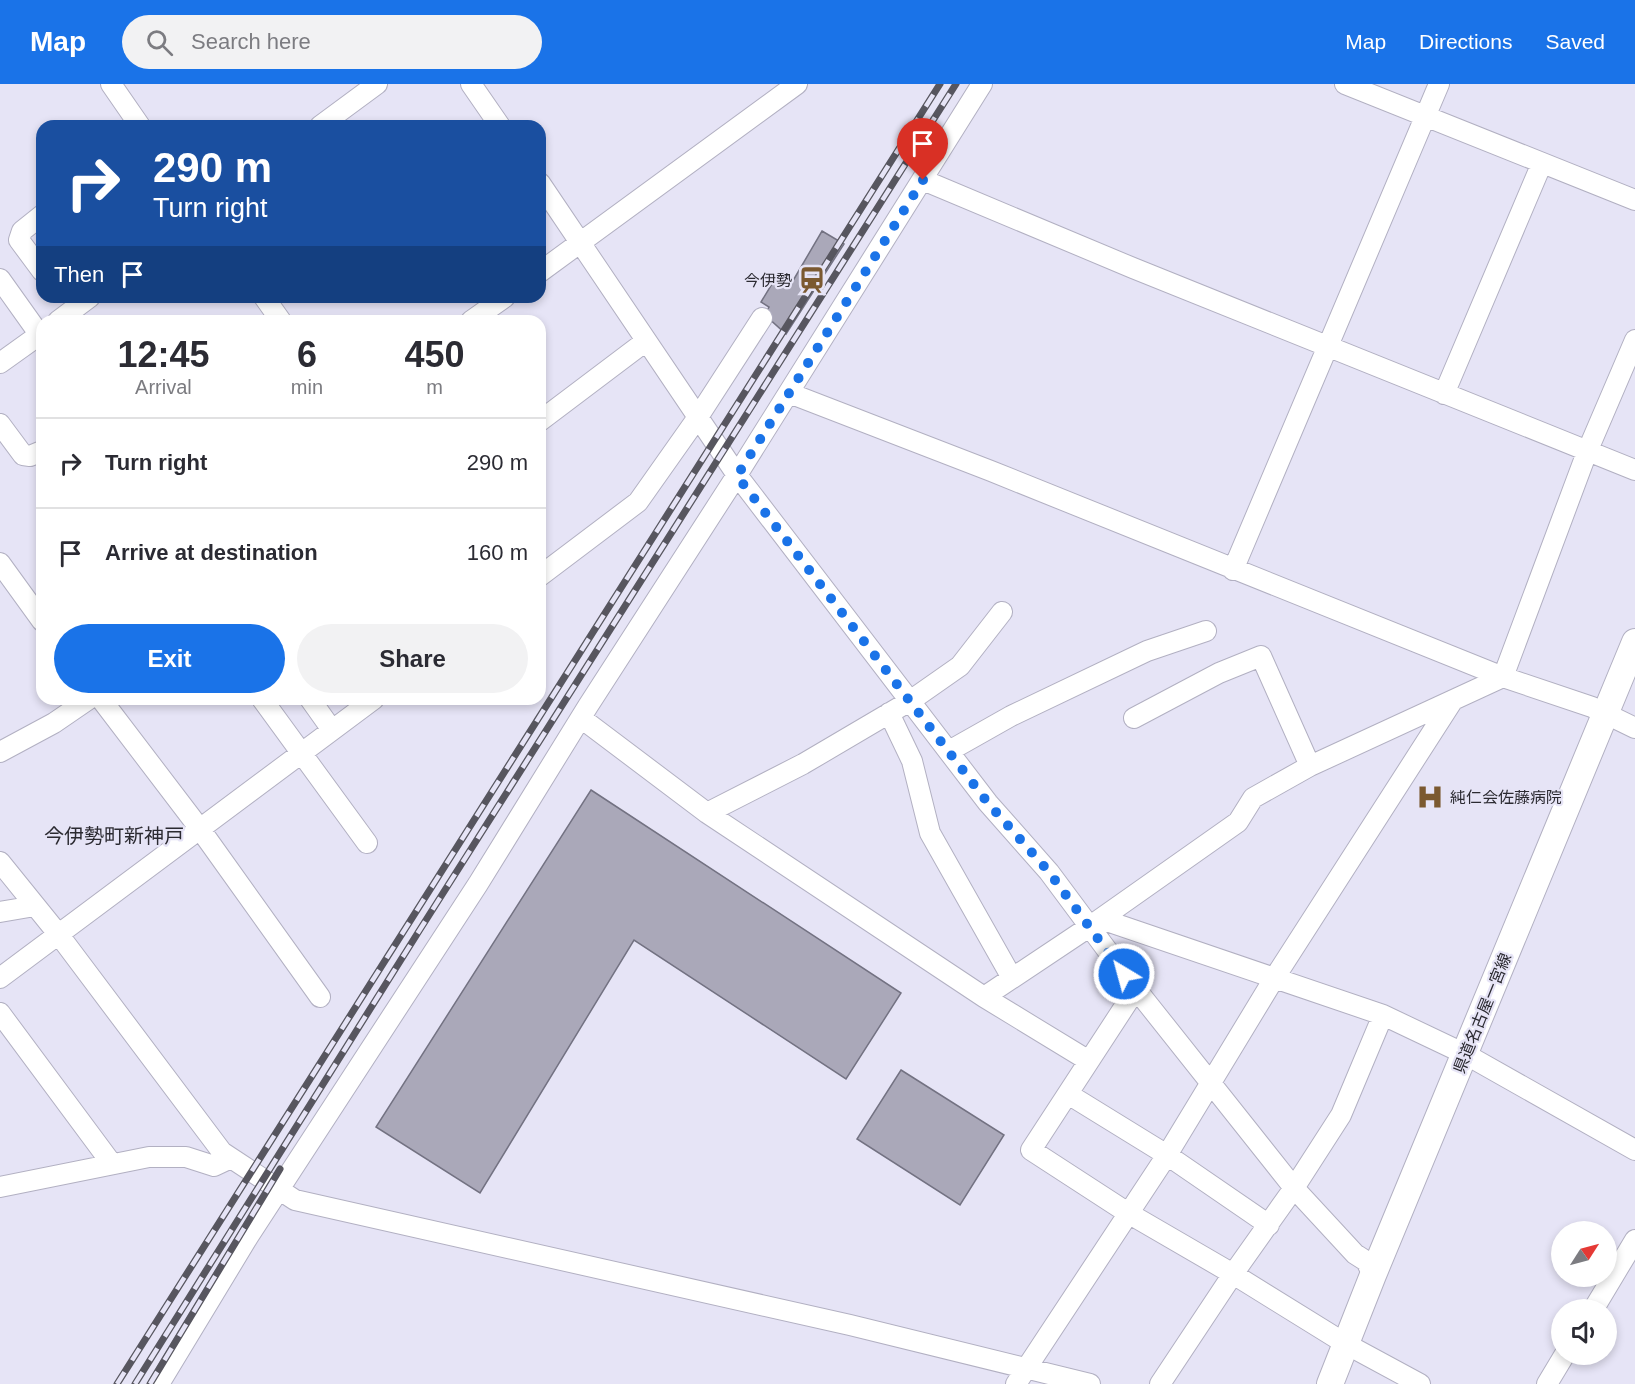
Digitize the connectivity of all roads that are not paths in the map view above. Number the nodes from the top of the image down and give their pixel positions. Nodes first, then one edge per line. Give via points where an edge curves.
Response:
1 (111, 84) edge
2 (377, 84) edge
3 (471, 84) edge
4 (797, 84) edge
5 (982, 84) edge
6 (1345, 84) edge
7 (1439, 84) edge
8 (1427, 117) junction
9 (136, 120) edge
10 (328, 120) edge
11 (496, 120) edge
12 (1542, 163) junction
13 (923, 180) junction
14 (546, 192) edge
15 (1635, 200) edge
16 (36, 220) edge
17 (581, 243) junction
18 (36, 263) edge
19 (546, 268) edge
20 (0, 279) edge
21 (78, 303) edge
22 (496, 303) edge
23 (63, 310) edge
24 (480, 315) edge
25 (762, 318) dead end
26 (36, 328) edge
27 (36, 338) edge
28 (1635, 340) edge
29 (646, 341) junction
30 (1328, 346) junction
31 (1, 361) edge
32 (789, 393) junction
33 (1444, 394) junction
34 (546, 416) edge
35 (698, 417) junction
36 (0, 424) edge
37 (1587, 452) junction
38 (36, 454) edge
39 (1635, 470) edge
40 (737, 476) junction
41 (0, 563) edge
42 (1233, 570) junction
43 (546, 571) edge
44 (1002, 612) dead end
45 (36, 613) edge
46 (1206, 631) dead end
47 (1635, 642) edge
48 (1503, 677) junction
49 (1453, 700) junction
50 (910, 701) junction
51 (80, 705) edge
52 (106, 705) edge
53 (266, 705) edge
54 (314, 705) edge
55 (366, 705) edge
56 (889, 713) junction
57 (1605, 713) junction
58 (580, 718) junction
59 (1134, 718) dead end
60 (1635, 728) edge
61 (332, 730) junction
62 (949, 751) junction
63 (0, 752) edge
64 (302, 753) junction
65 (1310, 766) junction
66 (707, 813) junction
67 (200, 829) junction
68 (367, 843) dead end
69 (0, 862) edge
70 (35, 906) junction
71 (0, 912) edge
72 (1095, 923) junction
73 (59, 935) junction
74 (1275, 977) junction
75 (0, 978) edge
76 (1012, 978) junction
77 (1136, 989) junction
78 (320, 997) dead end
79 (984, 997) junction
80 (0, 1013) edge
81 (1383, 1015) junction
82 (1466, 1053) junction
83 (1089, 1061) junction
84 (1212, 1083) junction
85 (1068, 1094) junction
86 (1635, 1150) edge
87 (1167, 1155) junction
88 (231, 1158) junction
89 (112, 1164) junction
90 (0, 1186) edge
91 (1294, 1188) junction
92 (279, 1189) junction
93 (1128, 1213) junction
94 (1269, 1225) junction
95 (1635, 1240) edge
96 (1233, 1274) junction
97 (1373, 1275) junction
98 (1600, 1299) edge
99 (1346, 1344) junction
100 (1558, 1365) edge
101 (1021, 1377) edge
102 (159, 1384) edge
103 (1090, 1384) edge
104 (1160, 1384) edge
105 (1330, 1384) edge
106 (1420, 1384) edge
107 (1547, 1384) edge

1 - 9 street
2 - 10 street
3 - 11 street
4 - 17 street
5 - 13 street
6 - 8 street
7 - 8 street
8 - 12 street
8 - 30 street
12 - 15 street
12 - 33 street
13 - 30 street
13 - 32 street
14 - 17 street
16 - 18 street via 22,231 19,240
17 - 19 street
17 - 29 street
20 - 26 street
21 - 23 street
22 - 24 street
25 - 35 street
27 - 31 street
28 - 37 street
29 - 34 street
29 - 35 street
30 - 33 street
30 - 42 street
32 - 40 street
32 - 42 street
33 - 37 street
35 - 40 street
35 - 43 street via 638,502
36 - 38 street via 23,455
37 - 39 street
37 - 48 street
40 - 50 street
40 - 58 street
41 - 45 street
42 - 48 street
44 - 50 street via 960,666
46 - 62 street via 1147,651 1011,716
47 - 57 main road, 県道名古屋一宮線
48 - 49 street
48 - 57 street
49 - 65 street
49 - 74 street
50 - 56 street
50 - 62 street
51 - 63 street
52 - 67 street
53 - 64 street
54 - 61 street
55 - 61 street
56 - 66 street via 803,764
56 - 76 street via 912,761 930,833
57 - 60 street
57 - 82 main road, 県道名古屋一宮線
58 - 66 street
58 - 92 street via 478,884
59 - 65 street via 1219,673 1261,656
61 - 64 street
62 - 72 street via 988,803
64 - 67 street
64 - 68 street
65 - 72 street via 1253,798 1238,822
66 - 79 street
67 - 73 street
67 - 78 street
69 - 70 street
70 - 71 street
70 - 73 street
72 - 74 street
72 - 76 street
72 - 77 street
73 - 75 street
73 - 88 street via 222,1152
74 - 81 street
74 - 84 street
76 - 79 street
77 - 83 street
77 - 84 street
79 - 83 street
80 - 89 street
81 - 82 street
81 - 91 street via 1341,1115
82 - 86 street
82 - 97 main road, 県道名古屋一宮線
83 - 85 street
84 - 87 street
84 - 91 street
85 - 87 street
85 - 93 street via 1031,1150
87 - 93 street
87 - 94 street
88 - 89 street via 214,1166 170,1156
88 - 92 street
89 - 90 street
91 - 94 street
91 - 97 street via 1366,1261
92 - 101 street via 295,1200 850,1325
92 - 102 street
93 - 96 street
93 - 101 street
94 - 96 street
95 - 98 street
96 - 99 street
96 - 104 street
97 - 99 main road, 県道名古屋一宮線
99 - 105 main road, 県道名古屋一宮線
99 - 106 street
100 - 107 street
101 - 103 street

